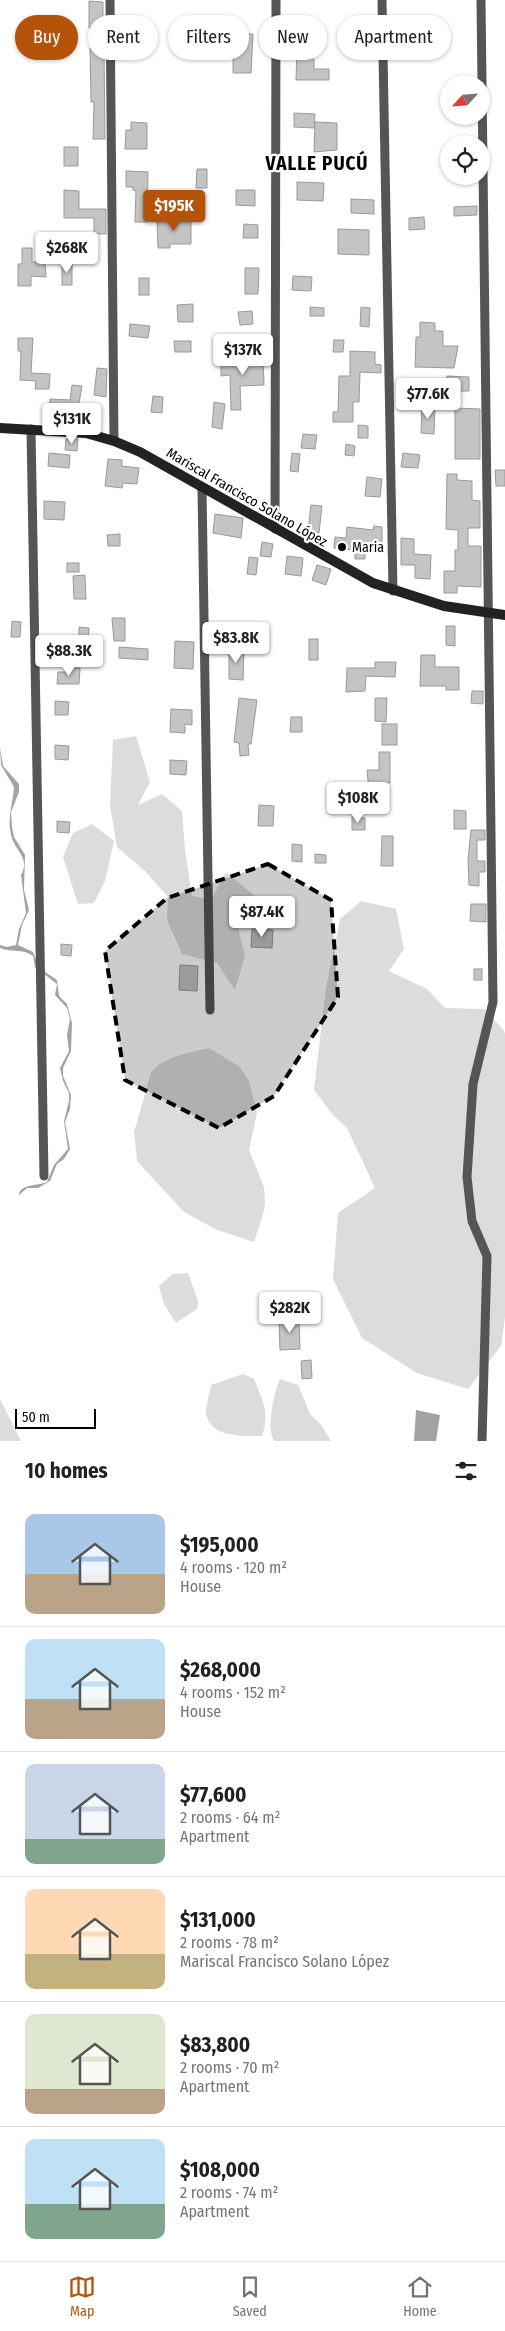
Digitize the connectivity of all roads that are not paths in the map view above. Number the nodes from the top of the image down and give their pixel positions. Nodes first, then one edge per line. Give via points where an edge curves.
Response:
1 (110, 0) edge
2 (276, 0) edge
3 (382, 0) edge
4 (482, 0) edge
5 (0, 428) edge
6 (31, 429) junction
7 (114, 441) junction
8 (202, 488) junction
9 (275, 529) junction
10 (392, 591) junction
11 (488, 614) junction
12 (505, 616) edge
13 (210, 1010) dead end
14 (44, 1176) dead end
15 (482, 1441) edge

1 - 7 street
2 - 9 street
3 - 10 street
4 - 11 street
5 - 6 main road, Mariscal Francisco Solano López
6 - 7 main road, Mariscal Francisco Solano López via 86,434
6 - 14 street
7 - 8 main road, Mariscal Francisco Solano López via 140,452
8 - 9 main road, Mariscal Francisco Solano López
8 - 13 street
9 - 10 main road, Mariscal Francisco Solano López
10 - 11 main road, Mariscal Francisco Solano López
11 - 12 main road, Mariscal Francisco Solano López
11 - 15 street via 493,1002 474,1084 467,1177 472,1221 487,1256

